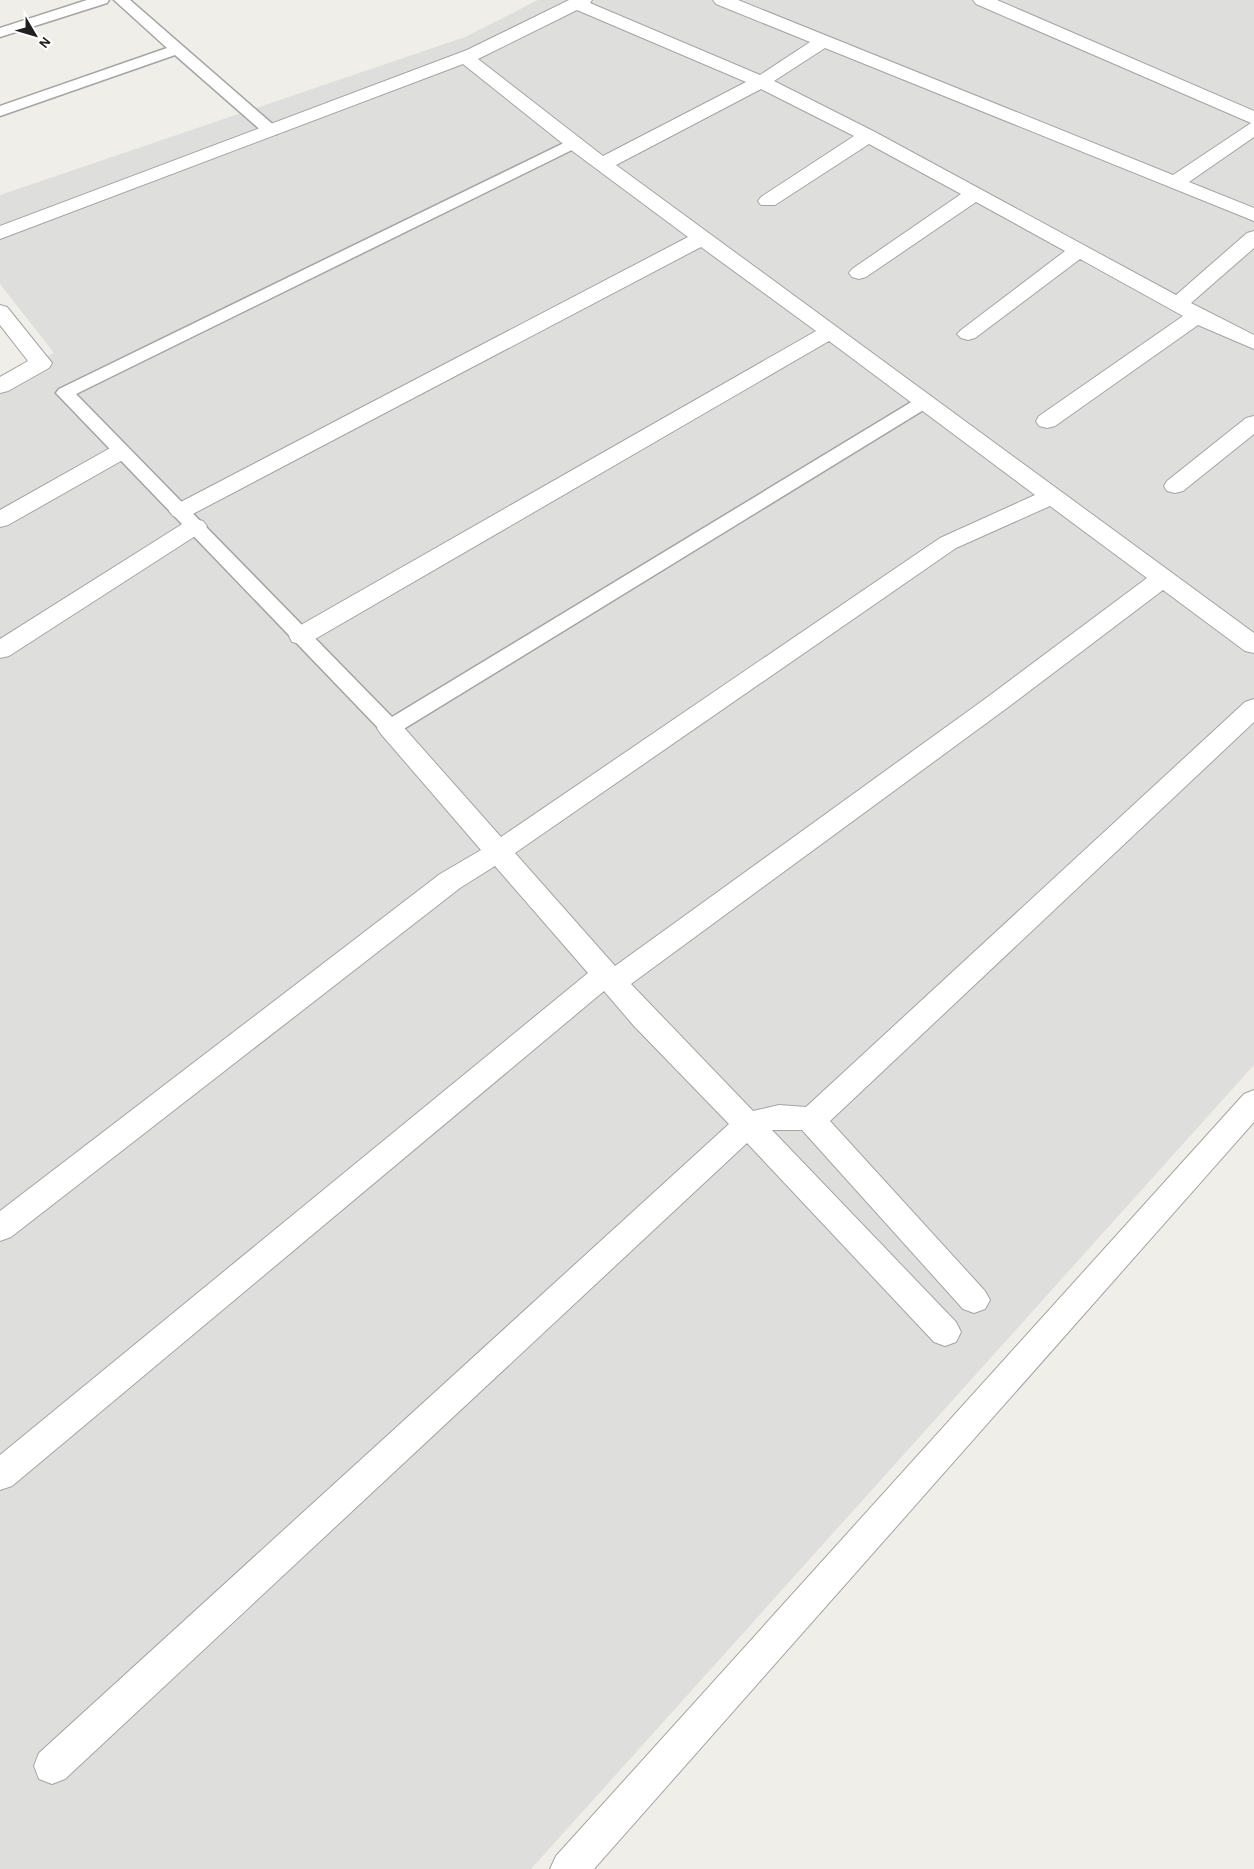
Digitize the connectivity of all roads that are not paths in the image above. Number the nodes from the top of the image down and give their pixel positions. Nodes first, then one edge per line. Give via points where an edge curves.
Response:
1 (102, 0) edge
2 (121, 0) edge
3 (722, 0) edge
4 (982, 0) edge
5 (579, 2) edge
6 (0, 33) edge
7 (824, 41) junction
8 (178, 49) junction
9 (473, 54) junction
10 (761, 82) junction
11 (0, 110) edge
12 (1254, 118) edge
13 (1254, 128) edge
14 (271, 131) junction
15 (868, 136) junction
16 (574, 143) junction
17 (610, 160) junction
18 (1175, 183) junction
19 (975, 194) junction
20 (768, 201) dead end
21 (1254, 215) edge
22 (0, 233) edge
23 (1254, 237) edge
24 (702, 238) junction
25 (1079, 250) junction
26 (859, 274) dead end
27 (1178, 304) junction
28 (0, 311) edge
29 (1196, 316) junction
30 (830, 332) junction
31 (968, 334) dead end
32 (1254, 343) edge
33 (0, 386) edge
34 (924, 402) junction
35 (1047, 421) dead end
36 (1254, 423) edge
37 (120, 452) junction
38 (1175, 486) dead end
39 (1052, 496) junction
40 (188, 518) junction
41 (0, 520) edge
42 (1163, 578) junction
43 (302, 636) junction
44 (1254, 645) edge
45 (0, 650) edge
46 (1254, 708) edge
47 (390, 728) junction
48 (498, 852) junction
49 (609, 978) junction
50 (1254, 1102) edge
51 (812, 1120) junction
52 (748, 1124) junction
53 (0, 1228) edge
54 (974, 1300) dead end
55 (945, 1332) dead end
56 (0, 1475) edge
57 (52, 1766) dead end
58 (569, 1869) edge

1 - 6 lane
2 - 8 lane
3 - 7 street
4 - 12 street
5 - 9 street
5 - 10 street
7 - 10 street
7 - 18 street
8 - 11 lane
8 - 14 lane
9 - 14 street
9 - 16 street via 466,58 469,62
10 - 15 street
10 - 17 street
13 - 18 street
14 - 22 street
15 - 19 street
15 - 20 street
16 - 17 street
16 - 37 lane via 65,393
17 - 24 street
18 - 21 street
19 - 25 street
19 - 26 street
23 - 27 street
24 - 30 street
24 - 40 street
25 - 27 street
25 - 31 street
27 - 29 street
28 - 33 street via 41,363
29 - 32 street
29 - 35 street
30 - 34 street
30 - 43 street
34 - 39 street
34 - 47 lane
36 - 38 street
37 - 40 lane
37 - 41 street
39 - 42 street
39 - 48 street via 948,543
40 - 43 lane
40 - 45 street
42 - 44 street
42 - 49 street via 998,702
43 - 47 lane
46 - 51 street
47 - 48 street
48 - 49 street
48 - 53 street via 450,881
49 - 52 street
49 - 56 street
50 - 58 street
51 - 52 street via 790,1115
51 - 54 street
52 - 55 street
52 - 57 street

